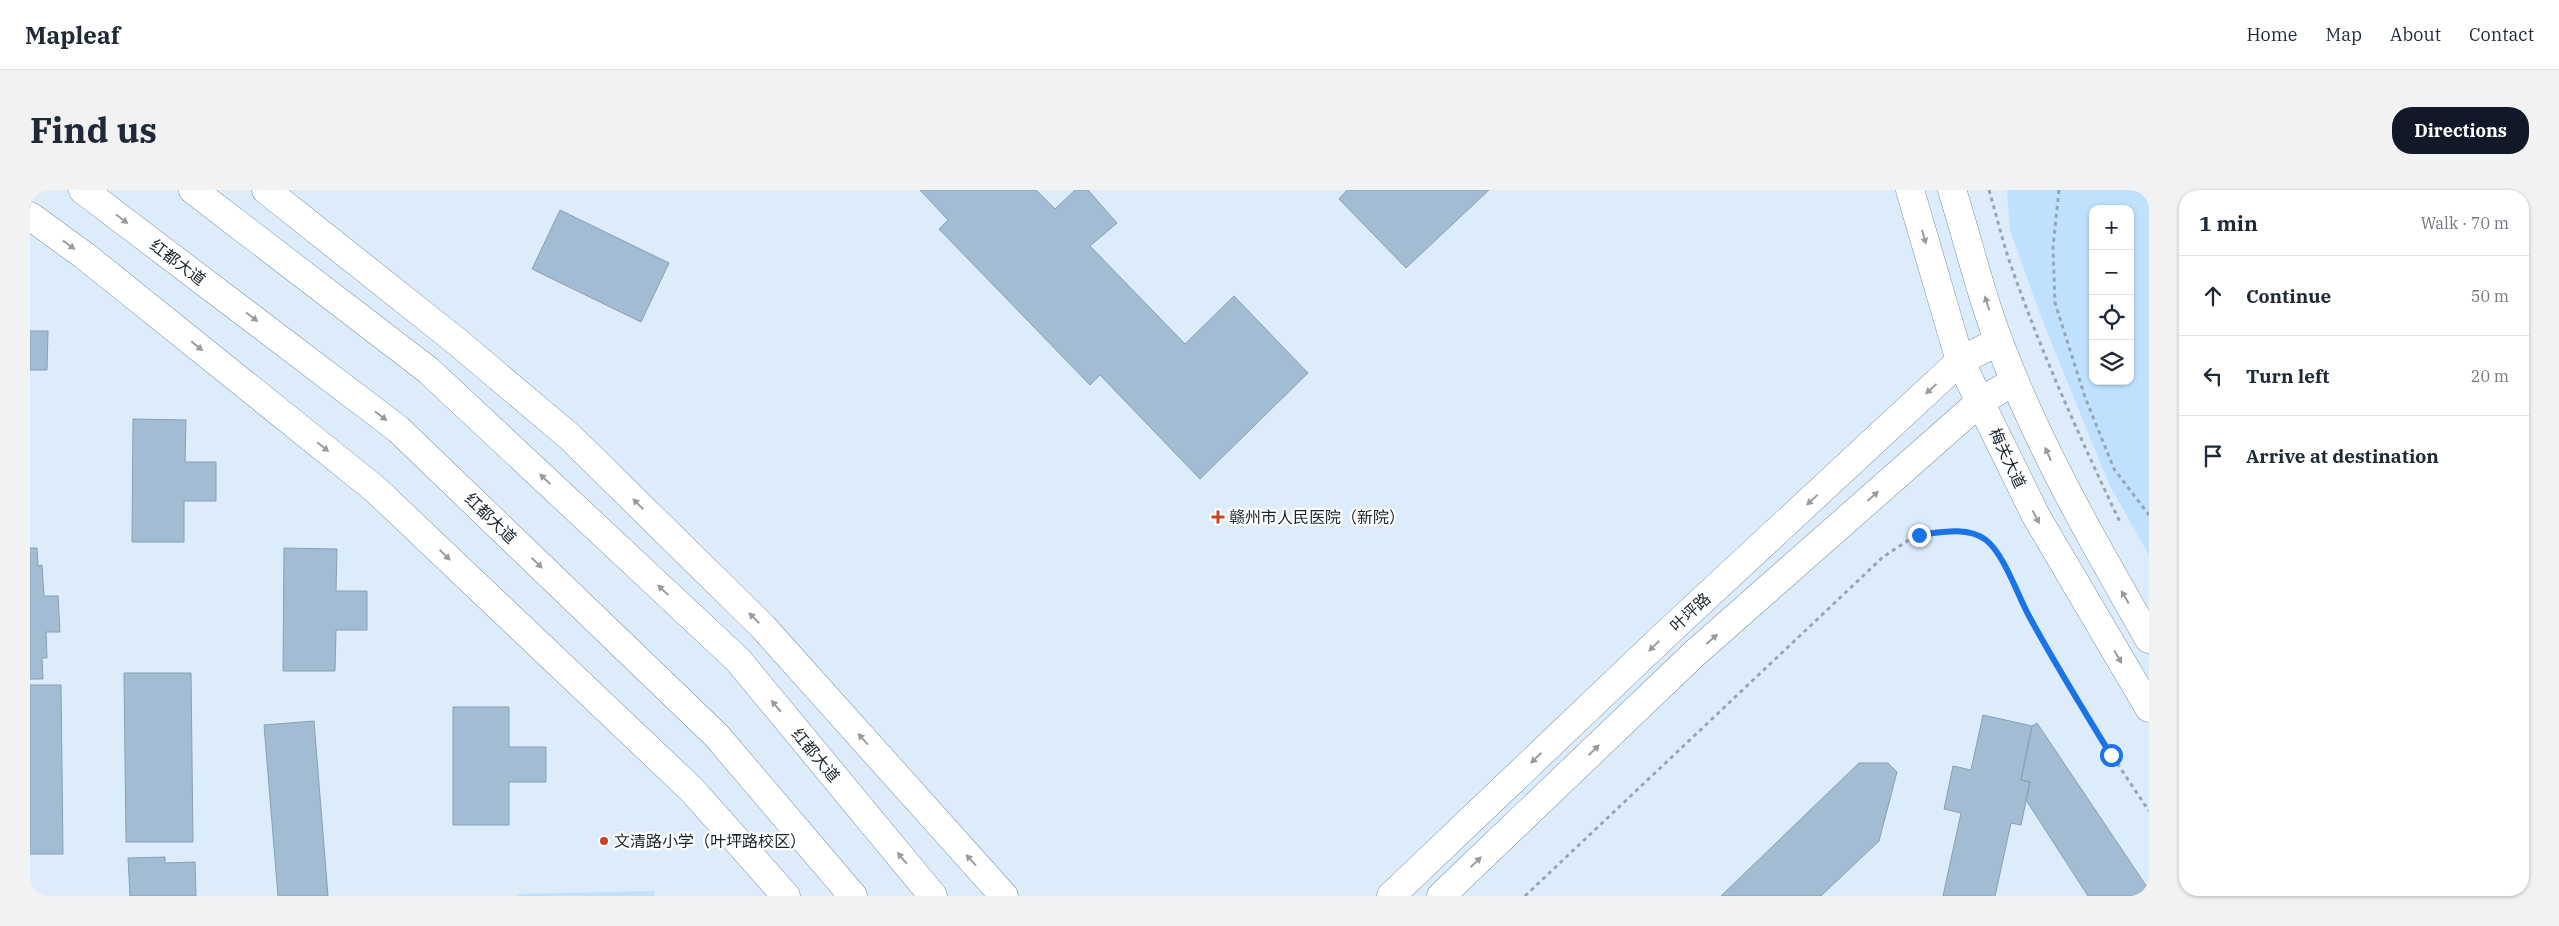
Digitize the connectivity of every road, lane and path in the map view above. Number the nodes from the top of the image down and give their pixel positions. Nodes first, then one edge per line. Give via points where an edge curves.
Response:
1 (83, 190) edge
2 (193, 190) edge
3 (266, 190) edge
4 (1910, 190) edge
5 (1952, 190) edge
6 (1989, 190) edge
7 (2058, 190) edge
8 (30, 216) edge
9 (1999, 341) junction
10 (1960, 362) junction
11 (2015, 381) junction
12 (1981, 401) junction
13 (2149, 515) edge
14 (2122, 526) dead end
15 (2149, 639) edge
16 (2149, 708) edge
17 (2149, 811) edge
18 (786, 896) edge
19 (853, 896) edge
20 (933, 896) edge
21 (1004, 896) edge
22 (1391, 896) edge
23 (1441, 896) edge
24 (1525, 896) edge

1 -> 19 street, 红都大道 via 398,429 716,735
20 -> 2 street, 红都大道 via 738,660 428,370
21 -> 3 street via 763,627 570,437 456,340
4 -> 10 street, 梅关大道
9 -> 5 street
6 - 14 path via 2010,262 2033,322 2083,444
7 - 13 path via 2053,247 2055,302 2084,397 2114,469
8 -> 18 street via 85,256 375,488 692,790
9 - 10 street, 叶坪路
9 - 11 street
10 - 12 street, 梅关大道
10 -> 22 street, 叶坪路 via 1665,635
11 - 12 street, 叶坪路
15 -> 11 street via 2068,496
12 -> 16 street, 梅关大道 via 2036,516
23 -> 12 street, 叶坪路 via 1694,654
17 - 24 path via 2072,692 2028,615 2005,565 1987,540 1970,532 1919,535 1882,557

